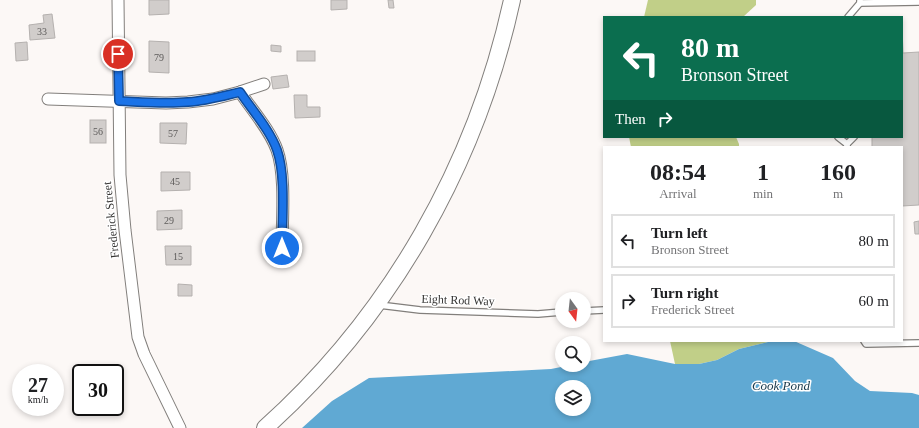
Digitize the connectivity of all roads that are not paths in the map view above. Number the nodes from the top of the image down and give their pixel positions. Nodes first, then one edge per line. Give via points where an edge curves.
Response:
1 (118, 0) edge
2 (512, 0) edge
3 (860, 1) edge
4 (919, 2) edge
5 (849, 16) edge
6 (264, 84) dead end
7 (240, 92) junction
8 (48, 99) dead end
9 (119, 101) junction
10 (839, 138) edge
11 (853, 138) edge
12 (847, 146) edge
13 (282, 248) dead end
14 (376, 305) junction
15 (603, 310) edge
16 (591, 311) edge
17 (555, 313) edge
18 (865, 342) edge
19 (919, 343) edge
20 (180, 428) edge
21 (265, 428) edge

1 - 9 street, Frederick Street
2 - 14 main road via 495,67 465,149 424,232
3 - 4 lane
3 - 5 lane
6 - 7 street
7 - 9 street via 188,102
7 - 13 street via 270,137 280,162
8 - 9 street
9 - 20 street, Frederick Street via 120,175 138,337
10 - 12 lane
11 - 12 lane
14 - 17 lane, Eight Rod Way via 420,310
14 - 21 main road via 325,369
15 - 16 lane
18 - 19 lane

